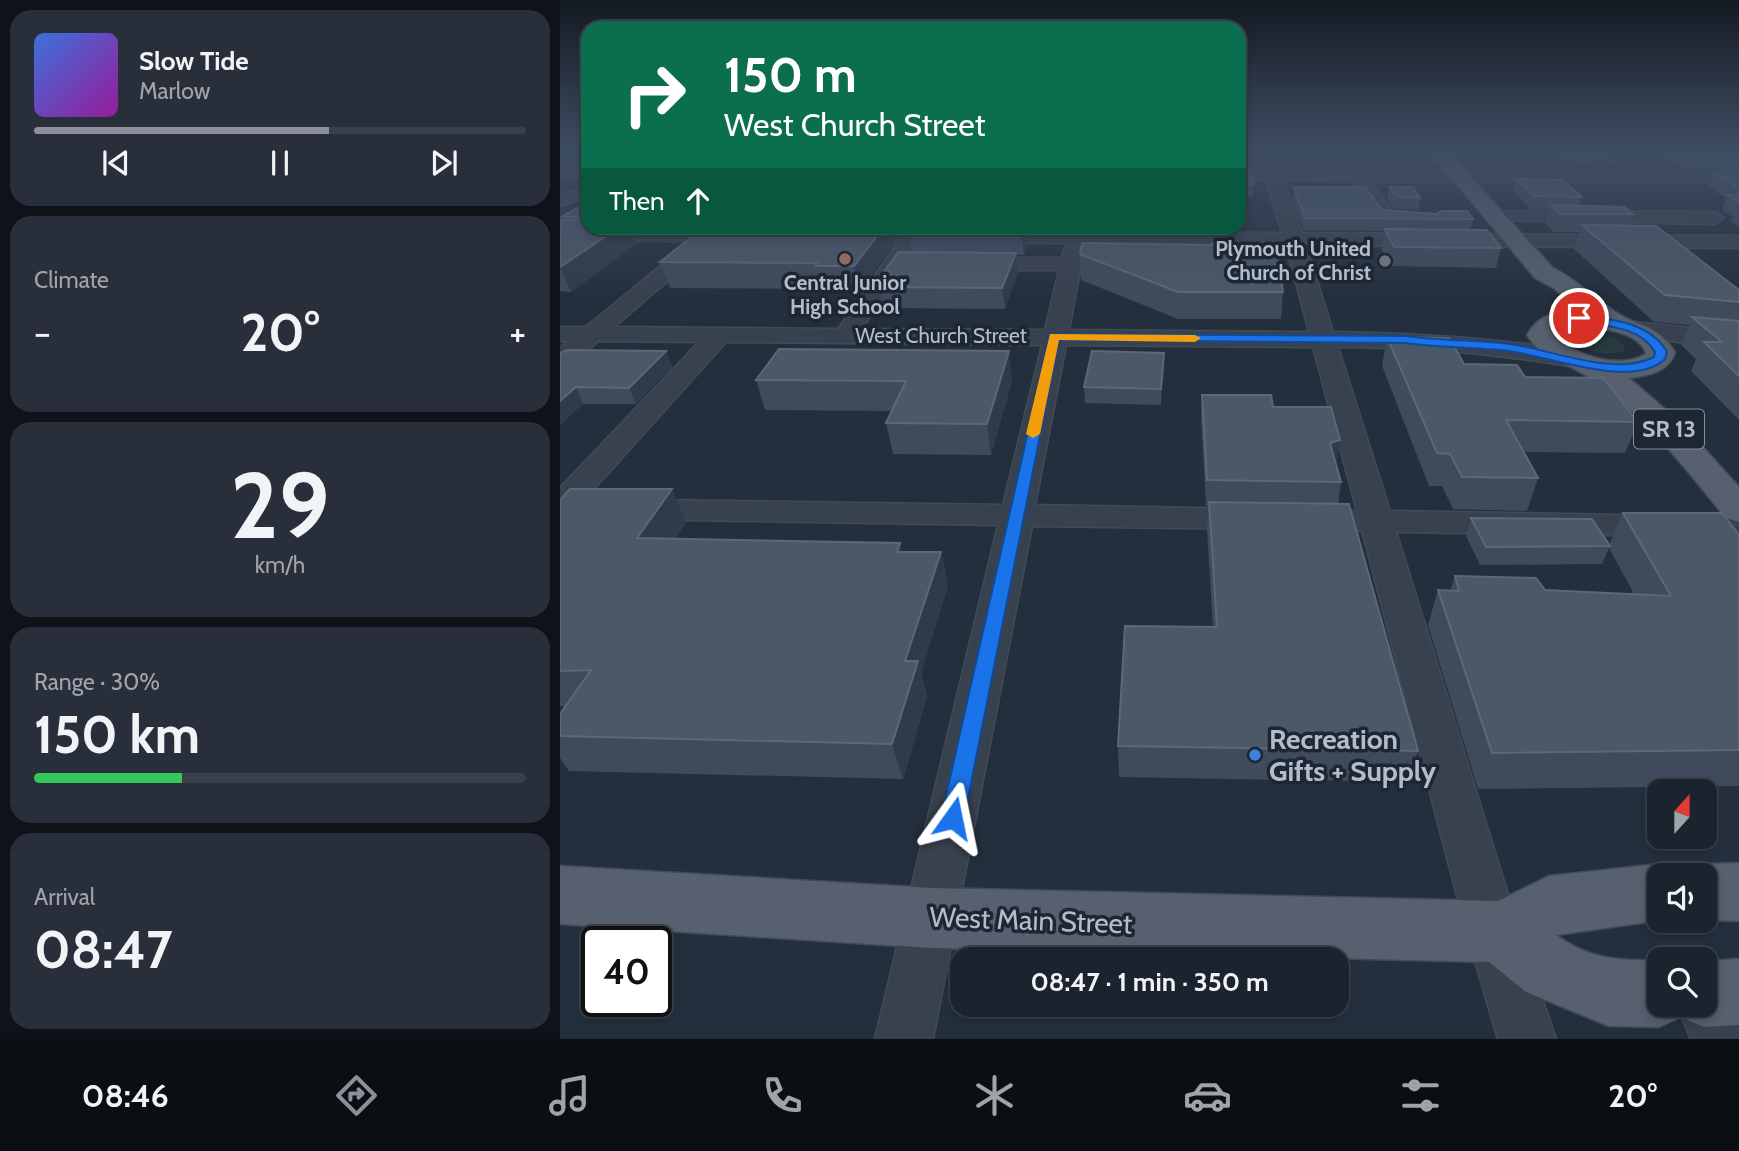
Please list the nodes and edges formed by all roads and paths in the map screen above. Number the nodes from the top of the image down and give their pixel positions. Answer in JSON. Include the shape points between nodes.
{"nodes":[{"id":1,"x":1281,"y":200,"type":"edge"},
{"id":2,"x":1375,"y":200,"type":"edge"},
{"id":3,"x":1481,"y":200,"type":"edge"},
{"id":4,"x":1691,"y":200,"type":"edge"},
{"id":5,"x":1495,"y":216,"type":"junction"},
{"id":6,"x":1438,"y":218,"type":"edge"},
{"id":7,"x":1472,"y":218,"type":"edge"},
{"id":8,"x":1715,"y":218,"type":"junction"},
{"id":9,"x":560,"y":234,"type":"edge"},
{"id":10,"x":581,"y":234,"type":"edge"},
{"id":11,"x":1739,"y":234,"type":"edge"},
{"id":12,"x":710,"y":235,"type":"edge"},
{"id":13,"x":781,"y":235,"type":"edge"},
{"id":14,"x":851,"y":235,"type":"edge"},
{"id":15,"x":912,"y":235,"type":"edge"},
{"id":16,"x":958,"y":235,"type":"edge"},
{"id":17,"x":803,"y":236,"type":"edge"},
{"id":18,"x":830,"y":236,"type":"edge"},
{"id":19,"x":1294,"y":239,"type":"junction"},
{"id":20,"x":1517,"y":240,"type":"junction"},
{"id":21,"x":1739,"y":242,"type":"edge"},
{"id":22,"x":1076,"y":243,"type":"edge"},
{"id":23,"x":893,"y":263,"type":"junction"},
{"id":24,"x":921,"y":263,"type":"edge"},
{"id":25,"x":948,"y":263,"type":"edge"},
{"id":26,"x":1544,"y":272,"type":"junction"},
{"id":27,"x":1547,"y":325,"type":"junction"},
{"id":28,"x":1625,"y":326,"type":"junction"},
{"id":29,"x":560,"y":334,"type":"edge"},
{"id":30,"x":592,"y":334,"type":"junction"},
{"id":31,"x":720,"y":334,"type":"junction"},
{"id":32,"x":846,"y":335,"type":"junction"},
{"id":33,"x":1054,"y":337,"type":"junction"},
{"id":34,"x":1323,"y":340,"type":"junction"},
{"id":35,"x":1406,"y":340,"type":"junction"},
{"id":36,"x":1739,"y":340,"type":"edge"},
{"id":37,"x":1739,"y":350,"type":"edge"},
{"id":38,"x":560,"y":361,"type":"edge"},
{"id":39,"x":1577,"y":361,"type":"junction"},
{"id":40,"x":1656,"y":361,"type":"junction"},
{"id":41,"x":1739,"y":473,"type":"edge"},
{"id":42,"x":560,"y":508,"type":"edge"},
{"id":43,"x":1739,"y":510,"type":"edge"},
{"id":44,"x":1015,"y":516,"type":"junction"},
{"id":45,"x":1376,"y":520,"type":"junction"},
{"id":46,"x":1739,"y":527,"type":"edge"},
{"id":47,"x":1739,"y":892,"type":"edge"},
{"id":48,"x":1717,"y":893,"type":"edge"},
{"id":49,"x":1647,"y":894,"type":"edge"},
{"id":50,"x":560,"y":895,"type":"edge"},
{"id":51,"x":932,"y":918,"type":"junction"},
{"id":52,"x":1497,"y":932,"type":"junction"},
{"id":53,"x":1739,"y":992,"type":"edge"},
{"id":54,"x":1717,"y":993,"type":"edge"},
{"id":55,"x":1647,"y":994,"type":"edge"},
{"id":56,"x":1710,"y":1017,"type":"edge"},
{"id":57,"x":904,"y":1039,"type":"edge"},
{"id":58,"x":1527,"y":1039,"type":"edge"},
{"id":59,"x":1721,"y":1039,"type":"edge"}],
"edges":[{"from":1,"to":19,"type":"street"},
{"from":2,"to":6,"type":"street","via":[[1385,216]]},
{"from":3,"to":5,"type":"main road"},
{"from":4,"to":8,"type":"street"},
{"from":5,"to":7,"type":"street"},
{"from":5,"to":8,"type":"street"},
{"from":5,"to":20,"type":"main road"},
{"from":8,"to":11,"type":"street"},
{"from":9,"to":10,"type":"street"},
{"from":12,"to":30,"type":"street"},
{"from":13,"to":17,"type":"street"},
{"from":14,"to":18,"type":"street"},
{"from":15,"to":23,"type":"street"},
{"from":16,"to":22,"type":"street"},
{"from":19,"to":20,"type":"street"},
{"from":19,"to":22,"type":"street"},
{"from":19,"to":34,"type":"street"},
{"from":20,"to":21,"type":"street"},
{"from":20,"to":26,"type":"main road"},
{"from":22,"to":25,"type":"street"},
{"from":22,"to":33,"type":"street"},
{"from":23,"to":24,"type":"street"},
{"from":23,"to":32,"type":"street"},
{"from":26,"to":27,"type":"main road","via":[[1539,279],[1554,303]]},
{"from":26,"to":28,"type":"main road","via":[[1563,281],[1595,312]]},
{"from":27,"to":28,"type":"main road","via":[[1579,318]]},
{"from":27,"to":35,"type":"street","name":"West Church Street","via":[[1521,332]]},
{"from":27,"to":39,"type":"main road","via":[[1541,335],[1545,342]]},
{"from":28,"to":36,"type":"street"},
{"from":28,"to":40,"type":"main road","via":[[1657,344],[1661,352]]},
{"from":29,"to":30,"type":"street","name":"West Church Street"},
{"from":30,"to":31,"type":"street","name":"West Church Street"},
{"from":30,"to":38,"type":"street"},
{"from":31,"to":32,"type":"street","name":"West Church Street"},
{"from":31,"to":42,"type":"street"},
{"from":32,"to":33,"type":"street","name":"West Church Street"},
{"from":33,"to":34,"type":"street","name":"West Church Street"},
{"from":33,"to":44,"type":"street"},
{"from":34,"to":35,"type":"street","name":"West Church Street"},
{"from":34,"to":45,"type":"street"},
{"from":35,"to":39,"type":"street","name":"West Church Street","via":[[1508,348]]},
{"from":37,"to":40,"type":"street","via":[[1683,352]]},
{"from":39,"to":40,"type":"main road","via":[[1615,368]]},
{"from":39,"to":43,"type":"main road","number":"SR 13","via":[[1629,391],[1654,412]]},
{"from":40,"to":41,"type":"main road","number":"SR 13","via":[[1664,390]]},
{"from":42,"to":44,"type":"street"},
{"from":44,"to":45,"type":"street"},
{"from":44,"to":51,"type":"street"},
{"from":45,"to":46,"type":"street"},
{"from":45,"to":52,"type":"street"},
{"from":47,"to":48,"type":"main road"},
{"from":49,"to":52,"type":"main road","via":[[1549,905]]},
{"from":50,"to":51,"type":"main road","name":"West Main Street"},
{"from":51,"to":52,"type":"main road","name":"West Main Street"},
{"from":51,"to":57,"type":"street"},
{"from":52,"to":55,"type":"main road","via":[[1549,969],[1609,993]]},
{"from":52,"to":58,"type":"street"},
{"from":53,"to":54,"type":"main road"},
{"from":56,"to":59,"type":"street"}]}
